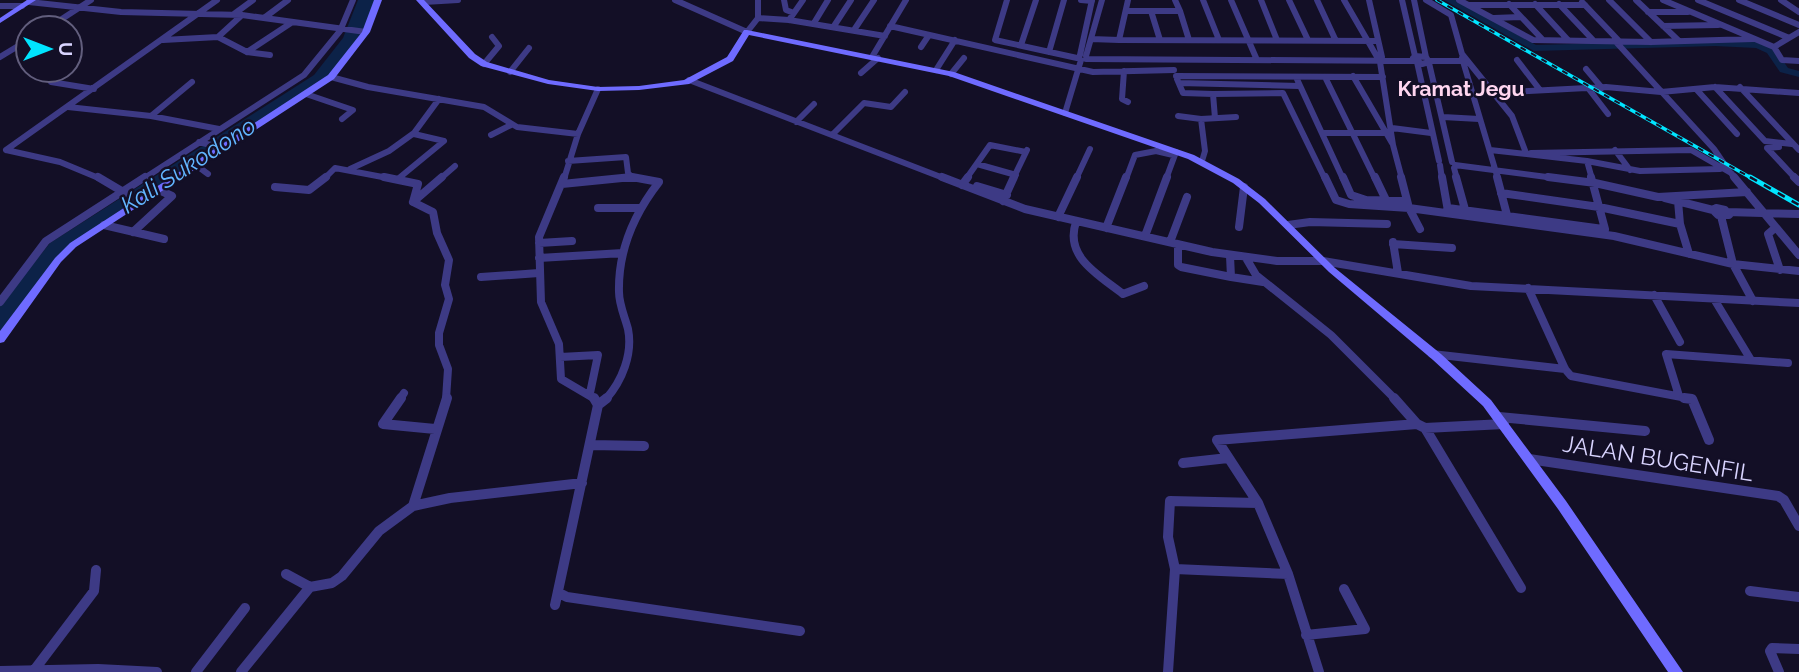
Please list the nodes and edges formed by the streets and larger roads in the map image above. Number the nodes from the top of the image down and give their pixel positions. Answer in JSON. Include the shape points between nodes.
{"nodes":[{"id":1,"x":91,"y":0,"type":"edge"},
{"id":2,"x":217,"y":0,"type":"edge"},
{"id":3,"x":253,"y":0,"type":"edge"},
{"id":4,"x":288,"y":0,"type":"edge"},
{"id":5,"x":353,"y":0,"type":"edge"},
{"id":6,"x":378,"y":0,"type":"edge"},
{"id":7,"x":458,"y":0,"type":"edge"},
{"id":8,"x":675,"y":0,"type":"edge"},
{"id":9,"x":758,"y":0,"type":"edge"},
{"id":10,"x":784,"y":0,"type":"edge"},
{"id":11,"x":803,"y":0,"type":"edge"},
{"id":12,"x":828,"y":0,"type":"edge"},
{"id":13,"x":851,"y":0,"type":"edge"},
{"id":14,"x":874,"y":0,"type":"edge"},
{"id":15,"x":906,"y":0,"type":"edge"},
{"id":16,"x":1007,"y":0,"type":"edge"},
{"id":17,"x":1036,"y":0,"type":"edge"},
{"id":18,"x":1065,"y":0,"type":"edge"},
{"id":19,"x":1081,"y":0,"type":"edge"},
{"id":20,"x":1102,"y":0,"type":"edge"},
{"id":21,"x":1128,"y":0,"type":"edge"},
{"id":22,"x":1175,"y":0,"type":"edge"},
{"id":23,"x":1203,"y":0,"type":"edge"},
{"id":24,"x":1231,"y":0,"type":"edge"},
{"id":25,"x":1261,"y":0,"type":"edge"},
{"id":26,"x":1289,"y":0,"type":"edge"},
{"id":27,"x":1317,"y":0,"type":"edge"},
{"id":28,"x":1344,"y":0,"type":"edge"},
{"id":29,"x":1369,"y":0,"type":"edge"},
{"id":30,"x":1402,"y":0,"type":"edge"},
{"id":31,"x":1414,"y":0,"type":"edge"},
{"id":32,"x":1426,"y":0,"type":"edge"},
{"id":33,"x":1459,"y":0,"type":"edge"},
{"id":34,"x":1609,"y":0,"type":"edge"},
{"id":35,"x":1636,"y":0,"type":"edge"},
{"id":36,"x":1663,"y":0,"type":"edge"},
{"id":37,"x":1700,"y":0,"type":"edge"},
{"id":38,"x":1739,"y":0,"type":"edge"},
{"id":39,"x":1781,"y":0,"type":"edge"},
{"id":40,"x":422,"y":1,"type":"edge"},
{"id":41,"x":1092,"y":1,"type":"edge"},
{"id":42,"x":1496,"y":2,"type":"edge"},
{"id":43,"x":1583,"y":2,"type":"edge"},
{"id":44,"x":28,"y":3,"type":"edge"},
{"id":45,"x":1509,"y":4,"type":"junction"},
{"id":46,"x":1535,"y":4,"type":"junction"},
{"id":47,"x":1559,"y":4,"type":"junction"},
{"id":48,"x":1468,"y":5,"type":"junction"},
{"id":49,"x":0,"y":6,"type":"edge"},
{"id":50,"x":82,"y":7,"type":"junction"},
{"id":51,"x":1684,"y":9,"type":"junction"},
{"id":52,"x":1151,"y":11,"type":"junction"},
{"id":53,"x":1180,"y":11,"type":"junction"},
{"id":54,"x":1126,"y":12,"type":"junction"},
{"id":55,"x":1648,"y":12,"type":"junction"},
{"id":56,"x":1799,"y":12,"type":"edge"},
{"id":57,"x":201,"y":13,"type":"junction"},
{"id":58,"x":794,"y":13,"type":"junction"},
{"id":59,"x":1691,"y":13,"type":"junction"},
{"id":60,"x":0,"y":14,"type":"edge"},
{"id":61,"x":10,"y":14,"type":"junction"},
{"id":62,"x":71,"y":14,"type":"edge"},
{"id":63,"x":234,"y":14,"type":"junction"},
{"id":64,"x":242,"y":15,"type":"junction"},
{"id":65,"x":1520,"y":17,"type":"junction"},
{"id":66,"x":264,"y":18,"type":"junction"},
{"id":67,"x":758,"y":18,"type":"junction"},
{"id":68,"x":1491,"y":19,"type":"junction"},
{"id":69,"x":789,"y":20,"type":"junction"},
{"id":70,"x":0,"y":21,"type":"edge"},
{"id":71,"x":291,"y":23,"type":"junction"},
{"id":72,"x":814,"y":23,"type":"junction"},
{"id":73,"x":1721,"y":25,"type":"junction"},
{"id":74,"x":1799,"y":25,"type":"edge"},
{"id":75,"x":834,"y":26,"type":"junction"},
{"id":76,"x":890,"y":26,"type":"junction"},
{"id":77,"x":1663,"y":26,"type":"junction"},
{"id":78,"x":854,"y":30,"type":"junction"},
{"id":79,"x":342,"y":31,"type":"junction"},
{"id":80,"x":1533,"y":31,"type":"junction"},
{"id":81,"x":365,"y":32,"type":"junction"},
{"id":82,"x":747,"y":32,"type":"junction"},
{"id":83,"x":1515,"y":32,"type":"junction"},
{"id":84,"x":1799,"y":32,"type":"edge"},
{"id":85,"x":929,"y":35,"type":"junction"},
{"id":86,"x":885,"y":36,"type":"junction"},
{"id":87,"x":218,"y":37,"type":"junction"},
{"id":88,"x":492,"y":37,"type":"dead end"},
{"id":89,"x":1787,"y":37,"type":"junction"},
{"id":90,"x":1091,"y":39,"type":"junction"},
{"id":91,"x":1753,"y":39,"type":"junction"},
{"id":92,"x":163,"y":40,"type":"junction"},
{"id":93,"x":955,"y":40,"type":"junction"},
{"id":94,"x":1119,"y":40,"type":"junction"},
{"id":95,"x":1160,"y":40,"type":"junction"},
{"id":96,"x":1189,"y":40,"type":"junction"},
{"id":97,"x":1219,"y":40,"type":"junction"},
{"id":98,"x":1248,"y":40,"type":"junction"},
{"id":99,"x":1278,"y":40,"type":"junction"},
{"id":100,"x":1308,"y":40,"type":"junction"},
{"id":101,"x":1568,"y":40,"type":"junction"},
{"id":102,"x":1593,"y":40,"type":"junction"},
{"id":103,"x":1336,"y":41,"type":"junction"},
{"id":104,"x":1368,"y":41,"type":"junction"},
{"id":105,"x":1377,"y":41,"type":"junction"},
{"id":106,"x":1544,"y":41,"type":"junction"},
{"id":107,"x":1679,"y":41,"type":"junction"},
{"id":108,"x":1651,"y":42,"type":"junction"},
{"id":109,"x":1021,"y":43,"type":"junction"},
{"id":110,"x":1618,"y":43,"type":"junction"},
{"id":111,"x":921,"y":47,"type":"dead end"},
{"id":112,"x":1774,"y":47,"type":"junction"},
{"id":113,"x":529,"y":48,"type":"dead end"},
{"id":114,"x":1050,"y":50,"type":"junction"},
{"id":115,"x":247,"y":52,"type":"junction"},
{"id":116,"x":270,"y":55,"type":"dead end"},
{"id":117,"x":1082,"y":57,"type":"junction"},
{"id":118,"x":875,"y":58,"type":"junction"},
{"id":119,"x":964,"y":58,"type":"dead end"},
{"id":120,"x":1256,"y":59,"type":"junction"},
{"id":121,"x":1380,"y":59,"type":"junction"},
{"id":122,"x":1415,"y":59,"type":"junction"},
{"id":123,"x":1170,"y":60,"type":"junction"},
{"id":124,"x":1428,"y":60,"type":"junction"},
{"id":125,"x":1464,"y":60,"type":"junction"},
{"id":126,"x":1517,"y":60,"type":"dead end"},
{"id":127,"x":1799,"y":61,"type":"edge"},
{"id":128,"x":484,"y":64,"type":"junction"},
{"id":129,"x":1079,"y":69,"type":"junction"},
{"id":130,"x":1586,"y":69,"type":"dead end"},
{"id":131,"x":936,"y":70,"type":"junction"},
{"id":132,"x":1124,"y":71,"type":"junction"},
{"id":133,"x":510,"y":72,"type":"junction"},
{"id":134,"x":1175,"y":73,"type":"junction"},
{"id":135,"x":861,"y":74,"type":"dead end"},
{"id":136,"x":951,"y":74,"type":"junction"},
{"id":137,"x":1353,"y":76,"type":"junction"},
{"id":138,"x":331,"y":77,"type":"junction"},
{"id":139,"x":1296,"y":77,"type":"junction"},
{"id":140,"x":1325,"y":77,"type":"junction"},
{"id":141,"x":1383,"y":77,"type":"junction"},
{"id":142,"x":689,"y":80,"type":"junction"},
{"id":143,"x":192,"y":82,"type":"dead end"},
{"id":144,"x":1179,"y":83,"type":"junction"},
{"id":145,"x":63,"y":84,"type":"edge"},
{"id":146,"x":1299,"y":86,"type":"junction"},
{"id":147,"x":1715,"y":87,"type":"junction"},
{"id":148,"x":1740,"y":87,"type":"junction"},
{"id":149,"x":1588,"y":88,"type":"junction"},
{"id":150,"x":1602,"y":88,"type":"junction"},
{"id":151,"x":94,"y":89,"type":"junction"},
{"id":152,"x":1696,"y":89,"type":"junction"},
{"id":153,"x":1540,"y":90,"type":"junction"},
{"id":154,"x":597,"y":91,"type":"junction"},
{"id":155,"x":905,"y":92,"type":"dead end"},
{"id":156,"x":1661,"y":92,"type":"junction"},
{"id":157,"x":1493,"y":93,"type":"junction"},
{"id":158,"x":1799,"y":93,"type":"edge"},
{"id":159,"x":306,"y":94,"type":"junction"},
{"id":160,"x":1213,"y":94,"type":"junction"},
{"id":161,"x":439,"y":99,"type":"junction"},
{"id":162,"x":1128,"y":102,"type":"dead end"},
{"id":163,"x":814,"y":104,"type":"dead end"},
{"id":164,"x":68,"y":107,"type":"junction"},
{"id":165,"x":1065,"y":113,"type":"junction"},
{"id":166,"x":1608,"y":114,"type":"dead end"},
{"id":167,"x":151,"y":116,"type":"junction"},
{"id":168,"x":1178,"y":116,"type":"dead end"},
{"id":169,"x":1236,"y":117,"type":"dead end"},
{"id":170,"x":1443,"y":117,"type":"junction"},
{"id":171,"x":1215,"y":118,"type":"junction"},
{"id":172,"x":342,"y":119,"type":"dead end"},
{"id":173,"x":1201,"y":119,"type":"junction"},
{"id":174,"x":1479,"y":119,"type":"junction"},
{"id":175,"x":796,"y":121,"type":"junction"},
{"id":176,"x":511,"y":125,"type":"junction"},
{"id":177,"x":1392,"y":128,"type":"junction"},
{"id":178,"x":219,"y":129,"type":"junction"},
{"id":179,"x":1322,"y":133,"type":"junction"},
{"id":180,"x":1385,"y":133,"type":"junction"},
{"id":181,"x":1431,"y":133,"type":"junction"},
{"id":182,"x":414,"y":134,"type":"junction"},
{"id":183,"x":578,"y":134,"type":"junction"},
{"id":184,"x":1353,"y":134,"type":"junction"},
{"id":185,"x":1737,"y":134,"type":"dead end"},
{"id":186,"x":491,"y":135,"type":"dead end"},
{"id":187,"x":832,"y":135,"type":"junction"},
{"id":188,"x":202,"y":142,"type":"junction"},
{"id":189,"x":1306,"y":142,"type":"junction"},
{"id":190,"x":1325,"y":142,"type":"junction"},
{"id":191,"x":1393,"y":145,"type":"junction"},
{"id":192,"x":222,"y":147,"type":"junction"},
{"id":193,"x":1796,"y":147,"type":"edge"},
{"id":194,"x":1090,"y":149,"type":"dead end"},
{"id":195,"x":1490,"y":150,"type":"junction"},
{"id":196,"x":1615,"y":150,"type":"junction"},
{"id":197,"x":1174,"y":153,"type":"junction"},
{"id":198,"x":1529,"y":153,"type":"junction"},
{"id":199,"x":568,"y":161,"type":"junction"},
{"id":200,"x":1587,"y":161,"type":"junction"},
{"id":201,"x":1202,"y":162,"type":"junction"},
{"id":202,"x":1440,"y":163,"type":"junction"},
{"id":203,"x":977,"y":164,"type":"junction"},
{"id":204,"x":197,"y":165,"type":"junction"},
{"id":205,"x":1454,"y":165,"type":"junction"},
{"id":206,"x":455,"y":166,"type":"dead end"},
{"id":207,"x":349,"y":170,"type":"junction"},
{"id":208,"x":1494,"y":170,"type":"junction"},
{"id":209,"x":1630,"y":170,"type":"junction"},
{"id":210,"x":1727,"y":171,"type":"junction"},
{"id":211,"x":208,"y":174,"type":"dead end"},
{"id":212,"x":1016,"y":175,"type":"junction"},
{"id":213,"x":632,"y":177,"type":"junction"},
{"id":214,"x":399,"y":178,"type":"junction"},
{"id":215,"x":1799,"y":182,"type":"edge"},
{"id":216,"x":1595,"y":183,"type":"junction"},
{"id":217,"x":562,"y":184,"type":"junction"},
{"id":218,"x":963,"y":184,"type":"junction"},
{"id":219,"x":275,"y":187,"type":"dead end"},
{"id":220,"x":1244,"y":187,"type":"junction"},
{"id":221,"x":159,"y":190,"type":"junction"},
{"id":222,"x":125,"y":192,"type":"junction"},
{"id":223,"x":1747,"y":192,"type":"junction"},
{"id":224,"x":1501,"y":193,"type":"junction"},
{"id":225,"x":1187,"y":197,"type":"dead end"},
{"id":226,"x":1658,"y":197,"type":"junction"},
{"id":227,"x":1005,"y":198,"type":"junction"},
{"id":228,"x":1678,"y":201,"type":"junction"},
{"id":229,"x":413,"y":202,"type":"junction"},
{"id":230,"x":1381,"y":202,"type":"junction"},
{"id":231,"x":1407,"y":204,"type":"junction"},
{"id":232,"x":1599,"y":207,"type":"junction"},
{"id":233,"x":597,"y":208,"type":"dead end"},
{"id":234,"x":639,"y":208,"type":"junction"},
{"id":235,"x":1448,"y":211,"type":"junction"},
{"id":236,"x":1763,"y":212,"type":"junction"},
{"id":237,"x":1467,"y":213,"type":"junction"},
{"id":238,"x":1724,"y":214,"type":"junction"},
{"id":239,"x":1799,"y":214,"type":"edge"},
{"id":240,"x":1507,"y":215,"type":"junction"},
{"id":241,"x":1058,"y":217,"type":"junction"},
{"id":242,"x":1076,"y":222,"type":"junction"},
{"id":243,"x":1680,"y":224,"type":"junction"},
{"id":244,"x":104,"y":225,"type":"junction"},
{"id":245,"x":1288,"y":225,"type":"junction"},
{"id":246,"x":1239,"y":227,"type":"dead end"},
{"id":247,"x":1106,"y":228,"type":"junction"},
{"id":248,"x":1775,"y":228,"type":"junction"},
{"id":249,"x":1420,"y":229,"type":"dead end"},
{"id":250,"x":1605,"y":229,"type":"junction"},
{"id":251,"x":132,"y":232,"type":"junction"},
{"id":252,"x":1391,"y":234,"type":"junction"},
{"id":253,"x":1145,"y":236,"type":"junction"},
{"id":254,"x":164,"y":239,"type":"dead end"},
{"id":255,"x":572,"y":241,"type":"dead end"},
{"id":256,"x":539,"y":243,"type":"junction"},
{"id":257,"x":1174,"y":243,"type":"junction"},
{"id":258,"x":1452,"y":248,"type":"dead end"},
{"id":259,"x":1688,"y":251,"type":"junction"},
{"id":260,"x":623,"y":253,"type":"junction"},
{"id":261,"x":1799,"y":255,"type":"edge"},
{"id":262,"x":1230,"y":256,"type":"junction"},
{"id":263,"x":539,"y":258,"type":"junction"},
{"id":264,"x":1246,"y":258,"type":"junction"},
{"id":265,"x":1323,"y":261,"type":"junction"},
{"id":266,"x":1733,"y":264,"type":"junction"},
{"id":267,"x":1780,"y":270,"type":"junction"},
{"id":268,"x":1799,"y":271,"type":"edge"},
{"id":269,"x":539,"y":273,"type":"junction"},
{"id":270,"x":1398,"y":273,"type":"junction"},
{"id":271,"x":481,"y":277,"type":"dead end"},
{"id":272,"x":1231,"y":277,"type":"junction"},
{"id":273,"x":1265,"y":282,"type":"junction"},
{"id":274,"x":1144,"y":286,"type":"dead end"},
{"id":275,"x":1528,"y":288,"type":"junction"},
{"id":276,"x":1654,"y":295,"type":"junction"},
{"id":277,"x":1714,"y":299,"type":"junction"},
{"id":278,"x":1753,"y":301,"type":"junction"},
{"id":279,"x":0,"y":302,"type":"edge"},
{"id":280,"x":1799,"y":303,"type":"edge"},
{"id":281,"x":0,"y":339,"type":"edge"},
{"id":282,"x":1680,"y":342,"type":"dead end"},
{"id":283,"x":1432,"y":354,"type":"junction"},
{"id":284,"x":560,"y":356,"type":"junction"},
{"id":285,"x":1751,"y":360,"type":"junction"},
{"id":286,"x":1788,"y":363,"type":"dead end"},
{"id":287,"x":1564,"y":369,"type":"junction"},
{"id":288,"x":404,"y":393,"type":"dead end"},
{"id":289,"x":590,"y":393,"type":"junction"},
{"id":290,"x":1679,"y":396,"type":"junction"},
{"id":291,"x":598,"y":405,"type":"junction"},
{"id":292,"x":1501,"y":420,"type":"junction"},
{"id":293,"x":1421,"y":426,"type":"junction"},
{"id":294,"x":435,"y":429,"type":"junction"},
{"id":295,"x":1645,"y":430,"type":"dead end"},
{"id":296,"x":1709,"y":440,"type":"dead end"},
{"id":297,"x":591,"y":445,"type":"junction"},
{"id":298,"x":644,"y":446,"type":"dead end"},
{"id":299,"x":1228,"y":458,"type":"junction"},
{"id":300,"x":1529,"y":459,"type":"junction"},
{"id":301,"x":1184,"y":463,"type":"dead end"},
{"id":302,"x":582,"y":482,"type":"junction"},
{"id":303,"x":1258,"y":503,"type":"junction"},
{"id":304,"x":413,"y":506,"type":"junction"},
{"id":305,"x":1799,"y":526,"type":"edge"},
{"id":306,"x":1175,"y":569,"type":"junction"},
{"id":307,"x":96,"y":570,"type":"dead end"},
{"id":308,"x":286,"y":574,"type":"dead end"},
{"id":309,"x":1288,"y":574,"type":"junction"},
{"id":310,"x":310,"y":587,"type":"junction"},
{"id":311,"x":1521,"y":588,"type":"dead end"},
{"id":312,"x":1344,"y":589,"type":"dead end"},
{"id":313,"x":1749,"y":591,"type":"dead end"},
{"id":314,"x":1799,"y":597,"type":"edge"},
{"id":315,"x":245,"y":608,"type":"dead end"},
{"id":316,"x":800,"y":631,"type":"dead end"},
{"id":317,"x":1306,"y":635,"type":"junction"},
{"id":318,"x":1799,"y":649,"type":"edge"},
{"id":319,"x":35,"y":669,"type":"junction"},
{"id":320,"x":0,"y":671,"type":"edge"},
{"id":321,"x":157,"y":672,"type":"edge"},
{"id":322,"x":196,"y":672,"type":"edge"},
{"id":323,"x":241,"y":672,"type":"edge"},
{"id":324,"x":1168,"y":672,"type":"edge"},
{"id":325,"x":1319,"y":672,"type":"edge"},
{"id":326,"x":1676,"y":672,"type":"edge"},
{"id":327,"x":1779,"y":672,"type":"edge"}],
"edges":[{"from":1,"to":50,"type":"street"},
{"from":2,"to":57,"type":"street"},
{"from":3,"to":63,"type":"street"},
{"from":4,"to":66,"type":"street"},
{"from":5,"to":79,"type":"street"},
{"from":6,"to":81,"type":"street"},
{"from":7,"to":40,"type":"street"},
{"from":8,"to":82,"type":"street"},
{"from":9,"to":67,"type":"street"},
{"from":10,"to":58,"type":"street","via":[[786,10]]},
{"from":11,"to":58,"type":"street"},
{"from":12,"to":72,"type":"street"},
{"from":13,"to":75,"type":"street"},
{"from":14,"to":78,"type":"street"},
{"from":15,"to":76,"type":"street"},
{"from":16,"to":109,"type":"street","via":[[995,40]]},
{"from":17,"to":109,"type":"street"},
{"from":18,"to":114,"type":"street"},
{"from":19,"to":41,"type":"street"},
{"from":20,"to":90,"type":"street"},
{"from":21,"to":54,"type":"street"},
{"from":22,"to":53,"type":"street"},
{"from":23,"to":97,"type":"street"},
{"from":24,"to":98,"type":"street"},
{"from":25,"to":99,"type":"street"},
{"from":26,"to":100,"type":"street"},
{"from":27,"to":103,"type":"street"},
{"from":28,"to":104,"type":"street"},
{"from":29,"to":105,"type":"street"},
{"from":30,"to":122,"type":"street"},
{"from":31,"to":124,"type":"street"},
{"from":32,"to":125,"type":"street","via":[[1451,15]]},
{"from":33,"to":48,"type":"street"},
{"from":34,"to":108,"type":"street"},
{"from":35,"to":55,"type":"street"},
{"from":36,"to":51,"type":"street"},
{"from":37,"to":51,"type":"street"},
{"from":37,"to":89,"type":"street"},
{"from":38,"to":74,"type":"street"},
{"from":39,"to":56,"type":"street"},
{"from":40,"to":128,"type":"street"},
{"from":41,"to":117,"type":"street"},
{"from":42,"to":45,"type":"street"},
{"from":42,"to":48,"type":"street"},
{"from":43,"to":47,"type":"street"},
{"from":43,"to":110,"type":"street"},
{"from":44,"to":49,"type":"street"},
{"from":44,"to":50,"type":"street"},
{"from":44,"to":61,"type":"street"},
{"from":45,"to":46,"type":"street"},
{"from":45,"to":65,"type":"street"},
{"from":46,"to":47,"type":"street"},
{"from":46,"to":101,"type":"street"},
{"from":47,"to":102,"type":"street"},
{"from":48,"to":68,"type":"street"},
{"from":50,"to":57,"type":"street"},
{"from":50,"to":62,"type":"street"},
{"from":51,"to":59,"type":"street"},
{"from":52,"to":53,"type":"street"},
{"from":52,"to":54,"type":"street"},
{"from":52,"to":95,"type":"street"},
{"from":53,"to":96,"type":"street"},
{"from":54,"to":94,"type":"street"},
{"from":55,"to":59,"type":"street"},
{"from":55,"to":77,"type":"street"},
{"from":57,"to":63,"type":"street"},
{"from":57,"to":92,"type":"street"},
{"from":58,"to":69,"type":"street"},
{"from":59,"to":73,"type":"street"},
{"from":60,"to":61,"type":"street"},
{"from":61,"to":70,"type":"street"},
{"from":63,"to":64,"type":"street"},
{"from":64,"to":66,"type":"street"},
{"from":64,"to":87,"type":"street"},
{"from":65,"to":68,"type":"street"},
{"from":65,"to":80,"type":"street"},
{"from":66,"to":71,"type":"street"},
{"from":67,"to":69,"type":"street"},
{"from":67,"to":82,"type":"street"},
{"from":68,"to":83,"type":"street"},
{"from":69,"to":72,"type":"street"},
{"from":71,"to":79,"type":"street"},
{"from":71,"to":115,"type":"street"},
{"from":72,"to":75,"type":"street"},
{"from":73,"to":77,"type":"street"},
{"from":73,"to":91,"type":"street"},
{"from":75,"to":78,"type":"street"},
{"from":76,"to":85,"type":"street"},
{"from":76,"to":86,"type":"street"},
{"from":77,"to":107,"type":"street"},
{"from":78,"to":86,"type":"street"},
{"from":79,"to":81,"type":"street"},
{"from":79,"to":178,"type":"street","via":[[304,75]]},
{"from":80,"to":83,"type":"street"},
{"from":80,"to":106,"type":"street"},
{"from":81,"to":138,"type":"street"},
{"from":82,"to":118,"type":"street"},
{"from":82,"to":142,"type":"street","via":[[730,59]]},
{"from":83,"to":106,"type":"street"},
{"from":84,"to":89,"type":"street"},
{"from":85,"to":93,"type":"street"},
{"from":85,"to":111,"type":"street"},
{"from":86,"to":118,"type":"street"},
{"from":87,"to":92,"type":"street"},
{"from":87,"to":115,"type":"street"},
{"from":88,"to":128,"type":"street","via":[[499,46]]},
{"from":89,"to":112,"type":"street"},
{"from":90,"to":94,"type":"street"},
{"from":90,"to":117,"type":"street"},
{"from":91,"to":107,"type":"street"},
{"from":91,"to":112,"type":"street"},
{"from":92,"to":151,"type":"street"},
{"from":93,"to":129,"type":"street"},
{"from":93,"to":131,"type":"street"},
{"from":94,"to":95,"type":"street"},
{"from":95,"to":96,"type":"street"},
{"from":96,"to":97,"type":"street"},
{"from":97,"to":98,"type":"street"},
{"from":98,"to":99,"type":"street"},
{"from":98,"to":120,"type":"street"},
{"from":99,"to":100,"type":"street"},
{"from":100,"to":103,"type":"street"},
{"from":101,"to":102,"type":"street"},
{"from":101,"to":106,"type":"street"},
{"from":102,"to":110,"type":"street"},
{"from":103,"to":104,"type":"street"},
{"from":104,"to":105,"type":"street"},
{"from":104,"to":121,"type":"street"},
{"from":105,"to":121,"type":"street"},
{"from":107,"to":108,"type":"street"},
{"from":108,"to":110,"type":"street"},
{"from":109,"to":114,"type":"street"},
{"from":110,"to":156,"type":"street"},
{"from":112,"to":127,"type":"street","via":[[1782,60]]},
{"from":113,"to":133,"type":"street"},
{"from":114,"to":117,"type":"street"},
{"from":115,"to":116,"type":"street"},
{"from":117,"to":120,"type":"street"},
{"from":117,"to":123,"type":"street"},
{"from":117,"to":129,"type":"street"},
{"from":118,"to":131,"type":"street"},
{"from":118,"to":135,"type":"street"},
{"from":119,"to":136,"type":"street"},
{"from":120,"to":121,"type":"street"},
{"from":120,"to":123,"type":"street"},
{"from":121,"to":122,"type":"street"},
{"from":121,"to":141,"type":"street"},
{"from":122,"to":124,"type":"street"},
{"from":122,"to":181,"type":"street"},
{"from":123,"to":134,"type":"street"},
{"from":124,"to":125,"type":"street"},
{"from":124,"to":170,"type":"street"},
{"from":125,"to":157,"type":"street"},
{"from":125,"to":174,"type":"street"},
{"from":126,"to":153,"type":"street"},
{"from":128,"to":133,"type":"street"},
{"from":129,"to":132,"type":"street"},
{"from":129,"to":165,"type":"street"},
{"from":130,"to":150,"type":"street"},
{"from":131,"to":136,"type":"street"},
{"from":132,"to":134,"type":"street"},
{"from":132,"to":162,"type":"street","via":[[1122,99]]},
{"from":133,"to":154,"type":"street"},
{"from":134,"to":139,"type":"street"},
{"from":134,"to":144,"type":"street"},
{"from":136,"to":165,"type":"street"},
{"from":137,"to":140,"type":"street"},
{"from":137,"to":141,"type":"street"},
{"from":137,"to":180,"type":"street"},
{"from":138,"to":159,"type":"street"},
{"from":138,"to":161,"type":"street"},
{"from":139,"to":140,"type":"street"},
{"from":139,"to":146,"type":"street"},
{"from":140,"to":184,"type":"street"},
{"from":141,"to":177,"type":"street"},
{"from":142,"to":154,"type":"street"},
{"from":142,"to":175,"type":"street"},
{"from":143,"to":167,"type":"street"},
{"from":144,"to":146,"type":"street"},
{"from":144,"to":160,"type":"street","via":[[1184,93]]},
{"from":145,"to":151,"type":"street"},
{"from":146,"to":179,"type":"street"},
{"from":147,"to":148,"type":"street"},
{"from":147,"to":152,"type":"street"},
{"from":147,"to":193,"type":"street","via":[[1765,141]]},
{"from":148,"to":158,"type":"street"},
{"from":148,"to":193,"type":"street"},
{"from":149,"to":150,"type":"street"},
{"from":149,"to":153,"type":"street"},
{"from":149,"to":166,"type":"street"},
{"from":150,"to":156,"type":"street"},
{"from":151,"to":164,"type":"street"},
{"from":152,"to":156,"type":"street"},
{"from":152,"to":185,"type":"street"},
{"from":153,"to":157,"type":"street"},
{"from":154,"to":183,"type":"street"},
{"from":155,"to":187,"type":"street","via":[[892,107],[864,103]]},
{"from":156,"to":210,"type":"street","via":[[1714,149]]},
{"from":157,"to":198,"type":"street","via":[[1515,120]]},
{"from":159,"to":172,"type":"street","via":[[352,110]]},
{"from":159,"to":192,"type":"street"},
{"from":160,"to":171,"type":"street"},
{"from":160,"to":189,"type":"street","via":[[1284,94]]},
{"from":161,"to":176,"type":"street","via":[[484,107]]},
{"from":161,"to":182,"type":"street"},
{"from":163,"to":175,"type":"street"},
{"from":164,"to":167,"type":"street"},
{"from":164,"to":222,"type":"street","via":[[6,150],[60,162]]},
{"from":165,"to":197,"type":"street"},
{"from":167,"to":178,"type":"street"},
{"from":168,"to":173,"type":"street"},
{"from":169,"to":171,"type":"street"},
{"from":170,"to":174,"type":"street"},
{"from":170,"to":205,"type":"street"},
{"from":171,"to":173,"type":"street"},
{"from":173,"to":201,"type":"street"},
{"from":174,"to":195,"type":"street"},
{"from":175,"to":187,"type":"street"},
{"from":176,"to":183,"type":"street"},
{"from":176,"to":186,"type":"street"},
{"from":177,"to":181,"type":"street"},
{"from":177,"to":191,"type":"street"},
{"from":178,"to":188,"type":"street"},
{"from":179,"to":184,"type":"street"},
{"from":179,"to":190,"type":"street"},
{"from":180,"to":184,"type":"street"},
{"from":180,"to":191,"type":"street"},
{"from":181,"to":202,"type":"street"},
{"from":182,"to":207,"type":"street"},
{"from":182,"to":214,"type":"street","via":[[444,141]]},
{"from":183,"to":199,"type":"street"},
{"from":184,"to":230,"type":"street"},
{"from":187,"to":218,"type":"street"},
{"from":188,"to":192,"type":"street"},
{"from":188,"to":222,"type":"street"},
{"from":189,"to":190,"type":"street"},
{"from":189,"to":230,"type":"street","via":[[1338,201]]},
{"from":190,"to":230,"type":"street","via":[[1351,195]]},
{"from":191,"to":231,"type":"street"},
{"from":192,"to":204,"type":"street"},
{"from":193,"to":215,"type":"street","via":[[1766,148]]},
{"from":194,"to":241,"type":"street"},
{"from":195,"to":198,"type":"street"},
{"from":195,"to":208,"type":"street"},
{"from":196,"to":198,"type":"street"},
{"from":196,"to":209,"type":"street"},
{"from":196,"to":210,"type":"street","via":[[1690,150]]},
{"from":197,"to":201,"type":"street"},
{"from":197,"to":247,"type":"street","via":[[1133,152]]},
{"from":197,"to":253,"type":"street"},
{"from":198,"to":200,"type":"street"},
{"from":199,"to":213,"type":"street","via":[[626,157]]},
{"from":199,"to":217,"type":"street"},
{"from":200,"to":209,"type":"street"},
{"from":200,"to":216,"type":"street"},
{"from":201,"to":220,"type":"street"},
{"from":202,"to":205,"type":"street"},
{"from":202,"to":235,"type":"street"},
{"from":203,"to":212,"type":"street"},
{"from":203,"to":212,"type":"street","via":[[990,145],[1027,150]]},
{"from":203,"to":218,"type":"street"},
{"from":204,"to":211,"type":"street"},
{"from":204,"to":221,"type":"street"},
{"from":205,"to":208,"type":"street"},
{"from":205,"to":237,"type":"street"},
{"from":206,"to":229,"type":"street"},
{"from":207,"to":214,"type":"street"},
{"from":207,"to":219,"type":"street","via":[[335,168],[307,192]]},
{"from":208,"to":216,"type":"street"},
{"from":208,"to":224,"type":"street"},
{"from":209,"to":210,"type":"street"},
{"from":210,"to":223,"type":"street"},
{"from":212,"to":227,"type":"street"},
{"from":213,"to":217,"type":"street"},
{"from":213,"to":234,"type":"street","via":[[659,182]]},
{"from":214,"to":229,"type":"street","via":[[418,184]]},
{"from":216,"to":226,"type":"street"},
{"from":216,"to":232,"type":"street"},
{"from":217,"to":256,"type":"street"},
{"from":218,"to":227,"type":"street"},
{"from":220,"to":245,"type":"street"},
{"from":220,"to":246,"type":"street"},
{"from":221,"to":244,"type":"street"},
{"from":221,"to":251,"type":"street","via":[[172,195]]},
{"from":222,"to":279,"type":"street","via":[[41,245]]},
{"from":223,"to":226,"type":"street"},
{"from":223,"to":236,"type":"street"},
{"from":224,"to":232,"type":"street"},
{"from":224,"to":240,"type":"street"},
{"from":225,"to":257,"type":"street"},
{"from":226,"to":228,"type":"street"},
{"from":227,"to":241,"type":"street"},
{"from":228,"to":238,"type":"street"},
{"from":228,"to":243,"type":"street"},
{"from":229,"to":294,"type":"street","via":[[433,212],[449,260],[445,285],[449,299],[439,332],[448,369],[447,396]]},
{"from":230,"to":231,"type":"street"},
{"from":230,"to":252,"type":"street"},
{"from":231,"to":235,"type":"street"},
{"from":231,"to":249,"type":"street"},
{"from":232,"to":243,"type":"street"},
{"from":232,"to":250,"type":"street"},
{"from":233,"to":234,"type":"street"},
{"from":234,"to":260,"type":"street"},
{"from":235,"to":237,"type":"street"},
{"from":236,"to":238,"type":"street"},
{"from":236,"to":239,"type":"street"},
{"from":236,"to":248,"type":"street"},
{"from":237,"to":240,"type":"street"},
{"from":237,"to":259,"type":"street"},
{"from":238,"to":266,"type":"street"},
{"from":240,"to":250,"type":"street"},
{"from":241,"to":242,"type":"street"},
{"from":242,"to":247,"type":"street"},
{"from":242,"to":274,"type":"street","via":[[1070,240],[1082,259],[1123,294]]},
{"from":243,"to":259,"type":"street"},
{"from":244,"to":251,"type":"street"},
{"from":244,"to":281,"type":"street","via":[[58,260]]},
{"from":245,"to":252,"type":"street","via":[[1310,222]]},
{"from":245,"to":265,"type":"street"},
{"from":247,"to":253,"type":"street"},
{"from":248,"to":261,"type":"street"},
{"from":248,"to":267,"type":"street","via":[[1768,234]]},
{"from":250,"to":259,"type":"street"},
{"from":251,"to":254,"type":"street"},
{"from":252,"to":258,"type":"street"},
{"from":252,"to":270,"type":"street"},
{"from":253,"to":257,"type":"street"},
{"from":255,"to":256,"type":"street"},
{"from":256,"to":263,"type":"street"},
{"from":257,"to":262,"type":"street"},
{"from":257,"to":272,"type":"street","via":[[1178,266]]},
{"from":259,"to":266,"type":"street"},
{"from":260,"to":263,"type":"street"},
{"from":260,"to":291,"type":"street","via":[[619,291],[628,346],[612,394]]},
{"from":262,"to":264,"type":"street"},
{"from":262,"to":272,"type":"street"},
{"from":263,"to":269,"type":"street"},
{"from":264,"to":265,"type":"street"},
{"from":264,"to":273,"type":"street"},
{"from":265,"to":270,"type":"street"},
{"from":265,"to":283,"type":"street"},
{"from":266,"to":267,"type":"street"},
{"from":266,"to":278,"type":"street"},
{"from":267,"to":268,"type":"street"},
{"from":269,"to":271,"type":"street"},
{"from":269,"to":284,"type":"street","via":[[541,302],[558,339]]},
{"from":270,"to":275,"type":"street","via":[[1471,286]]},
{"from":272,"to":273,"type":"street"},
{"from":273,"to":293,"type":"street","via":[[1331,335]]},
{"from":275,"to":276,"type":"street"},
{"from":275,"to":287,"type":"street"},
{"from":276,"to":277,"type":"street"},
{"from":276,"to":282,"type":"street"},
{"from":277,"to":278,"type":"street"},
{"from":277,"to":285,"type":"street"},
{"from":278,"to":280,"type":"street"},
{"from":283,"to":287,"type":"street"},
{"from":283,"to":292,"type":"street"},
{"from":284,"to":289,"type":"street","via":[[561,379]]},
{"from":284,"to":289,"type":"street","via":[[598,355]]},
{"from":285,"to":286,"type":"street"},
{"from":285,"to":290,"type":"street","via":[[1666,354]]},
{"from":287,"to":290,"type":"street","via":[[1576,379]]},
{"from":288,"to":294,"type":"street","via":[[383,424]]},
{"from":289,"to":291,"type":"street"},
{"from":290,"to":296,"type":"street","via":[[1695,401]]},
{"from":291,"to":297,"type":"street"},
{"from":292,"to":293,"type":"street"},
{"from":292,"to":295,"type":"street"},
{"from":292,"to":300,"type":"street"},
{"from":293,"to":299,"type":"street","via":[[1217,440]]},
{"from":293,"to":311,"type":"street"},
{"from":294,"to":304,"type":"street"},
{"from":297,"to":298,"type":"street"},
{"from":297,"to":302,"type":"street"},
{"from":299,"to":301,"type":"street"},
{"from":299,"to":303,"type":"street"},
{"from":300,"to":305,"type":"street","name":"JALAN BUGENFIL","via":[[1780,497]]},
{"from":300,"to":326,"type":"street"},
{"from":302,"to":304,"type":"street"},
{"from":302,"to":316,"type":"street","via":[[557,599]]},
{"from":303,"to":306,"type":"street","via":[[1170,502],[1168,537]]},
{"from":303,"to":309,"type":"street"},
{"from":304,"to":310,"type":"street","via":[[379,531],[342,576]]},
{"from":306,"to":309,"type":"street"},
{"from":306,"to":324,"type":"street"},
{"from":307,"to":319,"type":"street","via":[[94,590]]},
{"from":308,"to":310,"type":"street"},
{"from":309,"to":317,"type":"street"},
{"from":310,"to":323,"type":"street"},
{"from":312,"to":317,"type":"street","via":[[1365,629]]},
{"from":313,"to":314,"type":"street"},
{"from":315,"to":322,"type":"street"},
{"from":317,"to":325,"type":"street"},
{"from":318,"to":327,"type":"street","via":[[1772,648]]},
{"from":319,"to":320,"type":"street"},
{"from":319,"to":321,"type":"street"}]}
